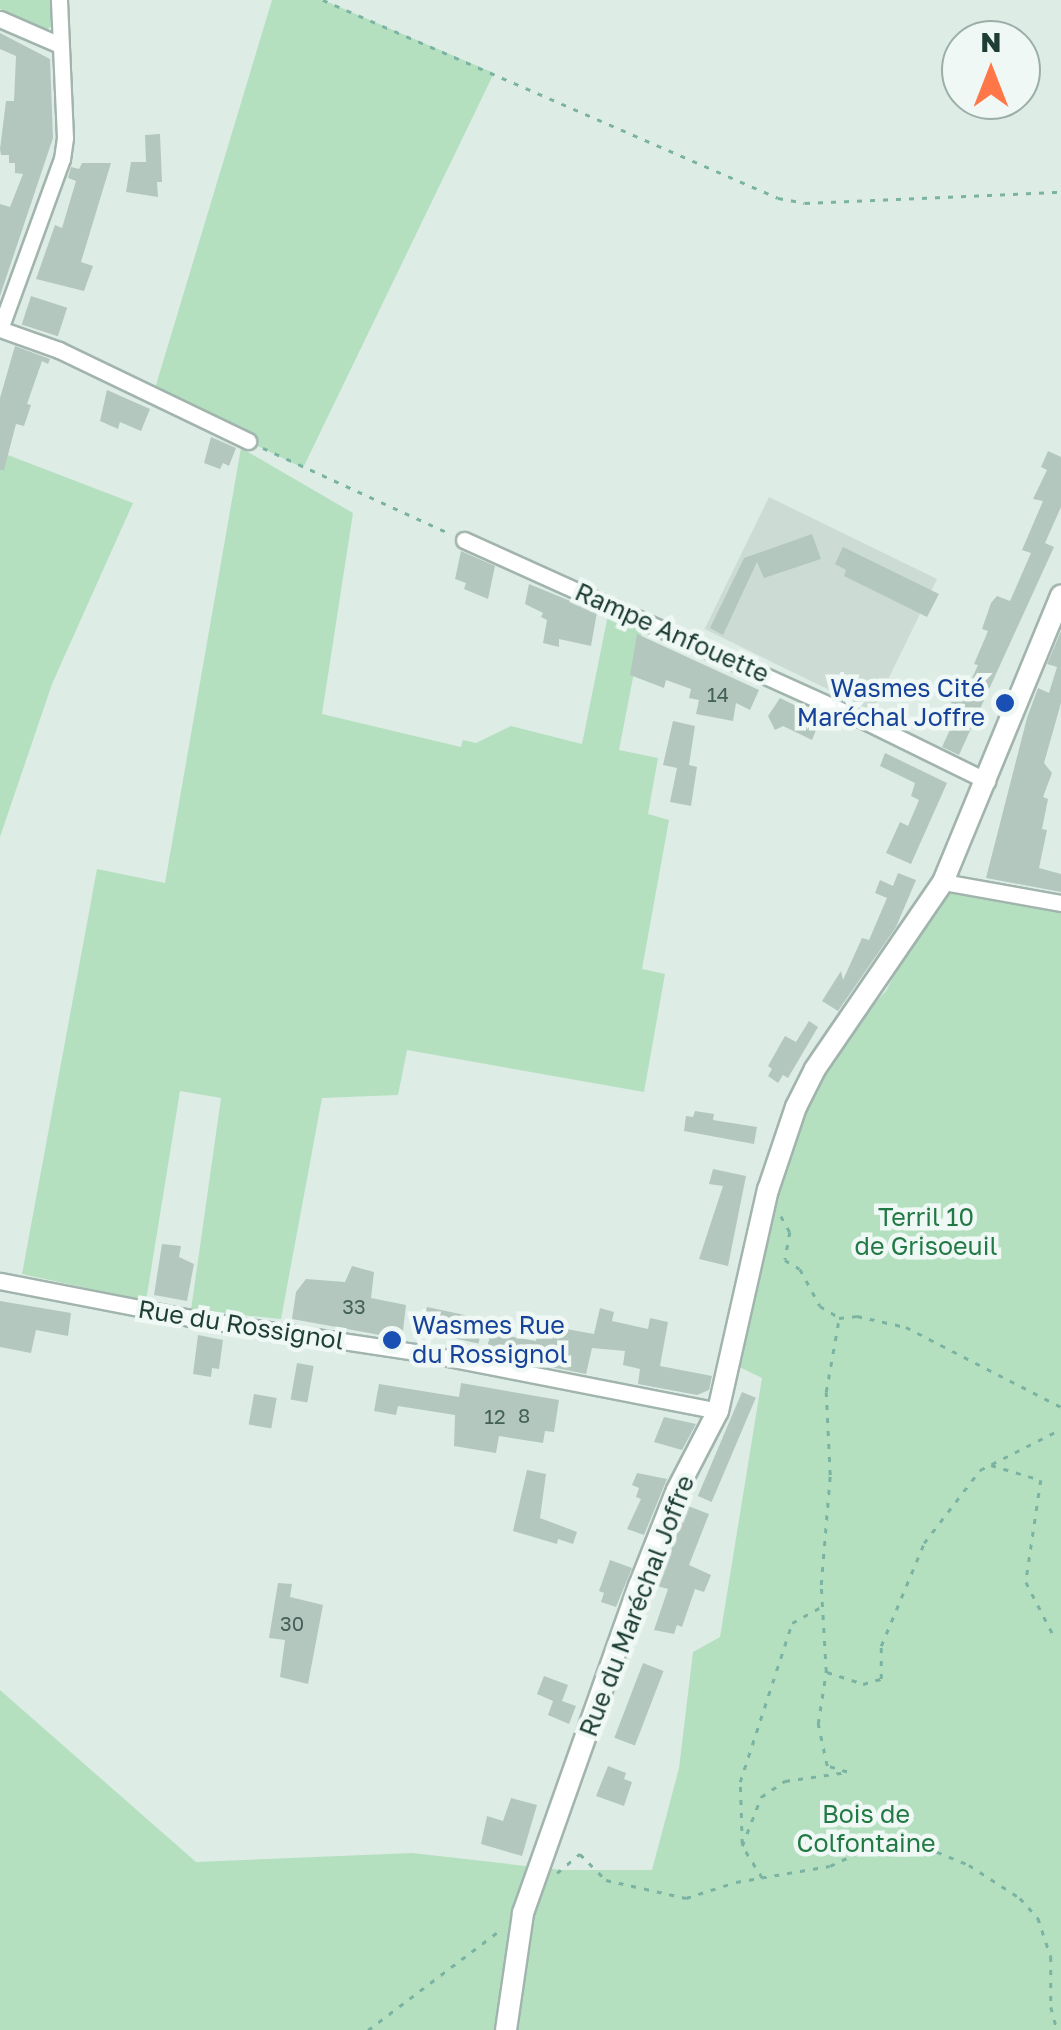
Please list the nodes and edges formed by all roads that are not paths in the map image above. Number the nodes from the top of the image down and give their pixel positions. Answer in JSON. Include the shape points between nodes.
{"nodes":[{"id":1,"x":59,"y":0,"type":"edge"},
{"id":2,"x":0,"y":19,"type":"edge"},
{"id":3,"x":60,"y":45,"type":"junction"},
{"id":4,"x":0,"y":329,"type":"edge"},
{"id":5,"x":248,"y":441,"type":"road end"},
{"id":6,"x":464,"y":540,"type":"road end"},
{"id":7,"x":1061,"y":595,"type":"edge"},
{"id":8,"x":988,"y":781,"type":"junction"},
{"id":9,"x":943,"y":882,"type":"junction"},
{"id":10,"x":1061,"y":903,"type":"edge"},
{"id":11,"x":0,"y":1282,"type":"edge"},
{"id":12,"x":718,"y":1411,"type":"junction"},
{"id":13,"x":506,"y":2030,"type":"edge"}],
"edges":[{"from":1,"to":3,"type":"street"},
{"from":2,"to":3,"type":"street"},
{"from":3,"to":4,"type":"street","via":[[62,159]]},
{"from":4,"to":5,"type":"street","via":[[59,350]]},
{"from":6,"to":8,"type":"street","name":"Rampe Anfouette"},
{"from":7,"to":8,"type":"street","name":"Rue du Maréchal Joffre"},
{"from":8,"to":9,"type":"street","name":"Rue du Maréchal Joffre"},
{"from":9,"to":10,"type":"street"},
{"from":9,"to":12,"type":"street","name":"Rue du Maréchal Joffre","via":[[815,1069],[791,1120],[768,1190]]},
{"from":11,"to":12,"type":"street","name":"Rue du Rossignol"},
{"from":12,"to":13,"type":"street","name":"Rue du Maréchal Joffre","via":[[639,1586],[523,1913]]}]}
